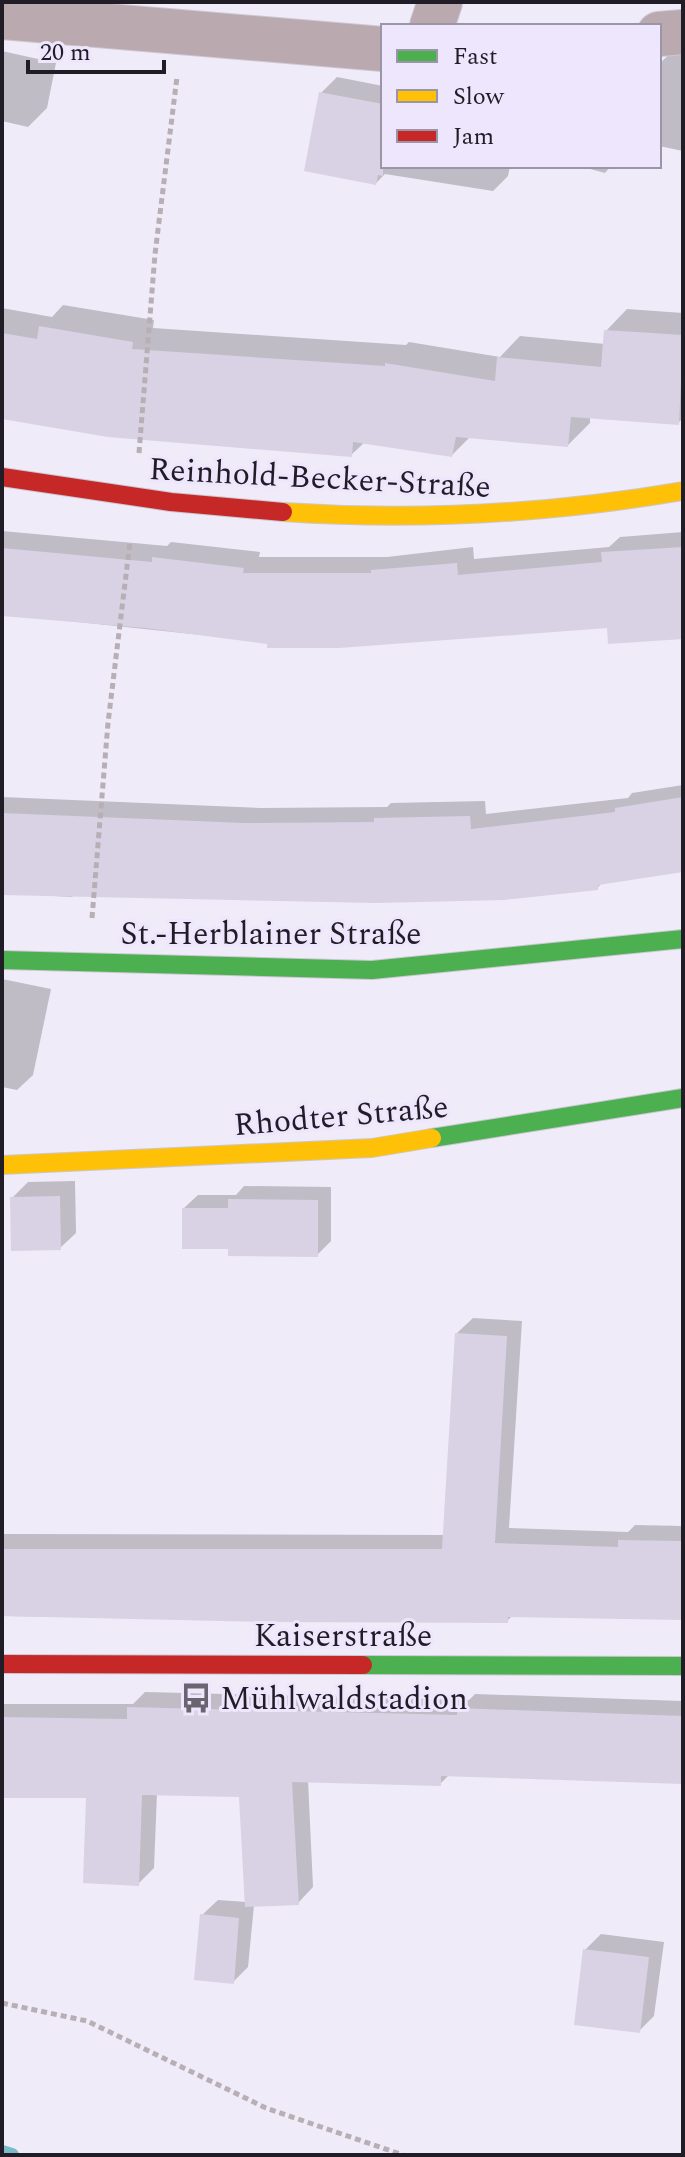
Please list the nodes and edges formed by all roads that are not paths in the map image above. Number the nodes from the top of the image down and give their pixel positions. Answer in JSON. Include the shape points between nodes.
{"nodes":[{"id":1,"x":440,"y":2,"type":"edge"},
{"id":2,"x":2,"y":17,"type":"edge"},
{"id":3,"x":433,"y":24,"type":"edge"},
{"id":4,"x":683,"y":32,"type":"edge"},
{"id":5,"x":661,"y":34,"type":"edge"},
{"id":6,"x":381,"y":49,"type":"edge"},
{"id":7,"x":2,"y":477,"type":"edge"},
{"id":8,"x":683,"y":491,"type":"edge"},
{"id":9,"x":683,"y":939,"type":"edge"},
{"id":10,"x":2,"y":960,"type":"edge"},
{"id":11,"x":683,"y":1098,"type":"edge"},
{"id":12,"x":2,"y":1165,"type":"edge"},
{"id":13,"x":2,"y":1664,"type":"edge"},
{"id":14,"x":683,"y":1666,"type":"edge"}],
"edges":[{"from":1,"to":3,"type":"street"},
{"from":2,"to":6,"type":"street"},
{"from":4,"to":5,"type":"street"},
{"from":7,"to":8,"type":"street","name":"Reinhold-Becker-Straße","via":[[135,500],[396,517],[520,515]]},
{"from":9,"to":10,"type":"street","name":"St.-Herblainer Straße","via":[[372,970]]},
{"from":11,"to":12,"type":"street","name":"Rhodter Straße","via":[[372,1148]]},
{"from":13,"to":14,"type":"street","name":"Kaiserstraße"}]}
